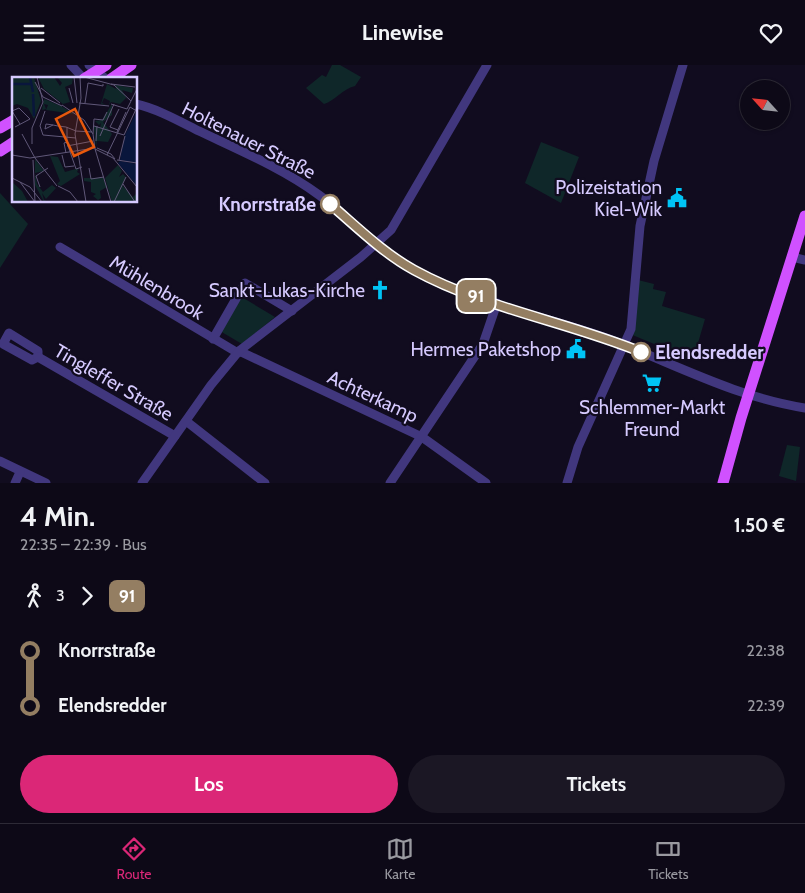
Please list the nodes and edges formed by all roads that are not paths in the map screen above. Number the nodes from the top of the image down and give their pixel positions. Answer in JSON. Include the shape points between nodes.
{"nodes":[{"id":1,"x":71,"y":65,"type":"edge"},
{"id":2,"x":131,"y":65,"type":"edge"},
{"id":3,"x":487,"y":65,"type":"edge"},
{"id":4,"x":683,"y":65,"type":"edge"},
{"id":5,"x":97,"y":67,"type":"edge"},
{"id":6,"x":82,"y":77,"type":"edge"},
{"id":7,"x":86,"y":77,"type":"edge"},
{"id":8,"x":114,"y":77,"type":"edge"},
{"id":9,"x":138,"y":104,"type":"edge"},
{"id":10,"x":12,"y":121,"type":"edge"},
{"id":11,"x":0,"y":128,"type":"edge"},
{"id":12,"x":12,"y":143,"type":"edge"},
{"id":13,"x":0,"y":151,"type":"edge"},
{"id":14,"x":805,"y":216,"type":"edge"},
{"id":15,"x":376,"y":244,"type":"junction"},
{"id":16,"x":60,"y":247,"type":"dead end"},
{"id":17,"x":792,"y":257,"type":"junction"},
{"id":18,"x":805,"y":260,"type":"edge"},
{"id":19,"x":497,"y":303,"type":"junction"},
{"id":20,"x":292,"y":311,"type":"junction"},
{"id":21,"x":214,"y":339,"type":"junction"},
{"id":22,"x":625,"y":345,"type":"junction"},
{"id":23,"x":238,"y":352,"type":"junction"},
{"id":24,"x":38,"y":357,"type":"dead end"},
{"id":25,"x":749,"y":395,"type":"junction"},
{"id":26,"x":805,"y":408,"type":"edge"},
{"id":27,"x":186,"y":421,"type":"junction"},
{"id":28,"x":175,"y":436,"type":"junction"},
{"id":29,"x":422,"y":437,"type":"junction"},
{"id":30,"x":0,"y":461,"type":"edge"},
{"id":31,"x":20,"y":472,"type":"junction"},
{"id":32,"x":15,"y":483,"type":"edge"},
{"id":33,"x":46,"y":483,"type":"edge"},
{"id":34,"x":142,"y":483,"type":"edge"},
{"id":35,"x":265,"y":483,"type":"edge"},
{"id":36,"x":390,"y":483,"type":"edge"},
{"id":37,"x":486,"y":483,"type":"edge"},
{"id":38,"x":567,"y":483,"type":"edge"},
{"id":39,"x":724,"y":483,"type":"edge"}],
"edges":[{"from":1,"to":6,"type":"street"},
{"from":2,"to":8,"type":"main road"},
{"from":3,"to":15,"type":"street","via":[[391,230]]},
{"from":4,"to":22,"type":"street","via":[[647,190],[639,232],[631,329]]},
{"from":5,"to":7,"type":"main road"},
{"from":9,"to":15,"type":"street","name":"Holtenauer Straße","via":[[254,157],[299,182]]},
{"from":10,"to":11,"type":"main road"},
{"from":12,"to":13,"type":"main road"},
{"from":14,"to":17,"type":"main road"},
{"from":15,"to":19,"type":"street","name":"Holtenauer Straße","via":[[423,275]]},
{"from":15,"to":20,"type":"street"},
{"from":16,"to":21,"type":"street","name":"Mühlenbrook"},
{"from":17,"to":18,"type":"street"},
{"from":17,"to":25,"type":"main road"},
{"from":19,"to":22,"type":"street","name":"Holtenauer Straße"},
{"from":19,"to":29,"type":"street","via":[[483,344]]},
{"from":20,"to":21,"type":"street","via":[[245,283]]},
{"from":20,"to":23,"type":"street"},
{"from":21,"to":23,"type":"street","name":"Mühlenbrook"},
{"from":22,"to":25,"type":"street","name":"Holtenauer Straße","via":[[695,376]]},
{"from":22,"to":38,"type":"street","via":[[578,447]]},
{"from":23,"to":27,"type":"street"},
{"from":23,"to":29,"type":"street","name":"Achterkamp"},
{"from":24,"to":28,"type":"street","name":"Tingleffer Straße"},
{"from":25,"to":26,"type":"street","name":"Holtenauer Straße"},
{"from":25,"to":39,"type":"main road"},
{"from":27,"to":28,"type":"street"},
{"from":27,"to":35,"type":"street"},
{"from":28,"to":34,"type":"street"},
{"from":29,"to":36,"type":"street"},
{"from":29,"to":37,"type":"street","name":"Achterkamp"},
{"from":30,"to":31,"type":"street"},
{"from":31,"to":32,"type":"street"},
{"from":31,"to":33,"type":"street"}]}
